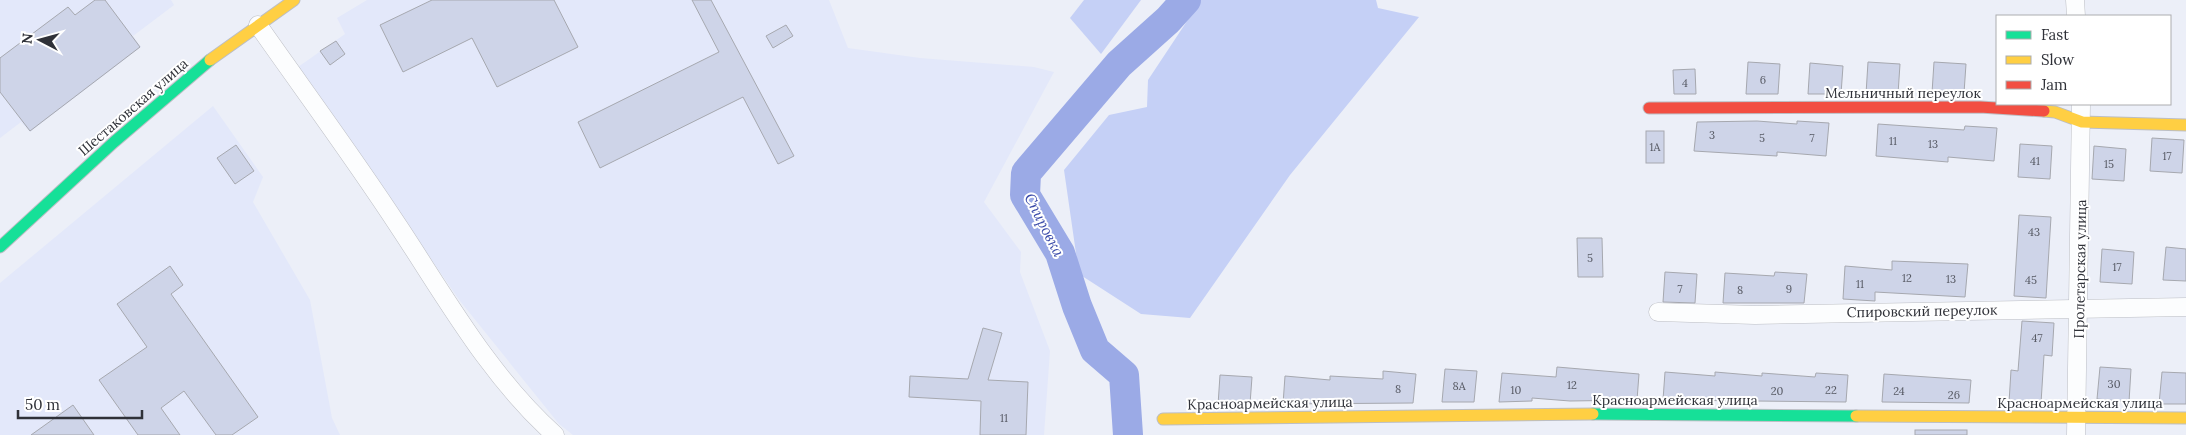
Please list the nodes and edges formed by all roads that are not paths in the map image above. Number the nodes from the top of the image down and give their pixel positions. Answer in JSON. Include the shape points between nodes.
{"nodes":[{"id":1,"x":294,"y":0,"type":"edge"},
{"id":2,"x":2075,"y":0,"type":"edge"},
{"id":3,"x":2076,"y":15,"type":"edge"},
{"id":4,"x":258,"y":25,"type":"junction"},
{"id":5,"x":2081,"y":105,"type":"edge"},
{"id":6,"x":1648,"y":108,"type":"dead end"},
{"id":7,"x":2082,"y":122,"type":"junction"},
{"id":8,"x":2186,"y":125,"type":"edge"},
{"id":9,"x":0,"y":247,"type":"edge"},
{"id":10,"x":2186,"y":308,"type":"edge"},
{"id":11,"x":2080,"y":309,"type":"junction"},
{"id":12,"x":1658,"y":312,"type":"dead end"},
{"id":13,"x":2186,"y":418,"type":"edge"},
{"id":14,"x":1164,"y":419,"type":"dead end"},
{"id":15,"x":2077,"y":427,"type":"edge"},
{"id":16,"x":555,"y":435,"type":"edge"}],
"edges":[{"from":1,"to":4,"type":"street","name":"Шестаковская улица"},
{"from":2,"to":3,"type":"street"},
{"from":4,"to":9,"type":"street","name":"Шестаковская улица","via":[[217,54],[149,112]]},
{"from":4,"to":16,"type":"street","via":[[499,374]]},
{"from":5,"to":7,"type":"street","name":"Пролетарская улица"},
{"from":6,"to":7,"type":"street","name":"Мельничный переулок","via":[[1980,107],[2055,112]]},
{"from":7,"to":8,"type":"street","name":"Мельничный переулок"},
{"from":7,"to":11,"type":"street","name":"Пролетарская улица"},
{"from":10,"to":11,"type":"street","name":"Спировский переулок"},
{"from":11,"to":12,"type":"street","name":"Спировский переулок","via":[[1755,315]]},
{"from":11,"to":15,"type":"street","name":"Пролетарская улица"},
{"from":13,"to":15,"type":"street","name":"Красноармейская улица"},
{"from":14,"to":15,"type":"street","name":"Красноармейская улица","via":[[1632,414]]}]}
